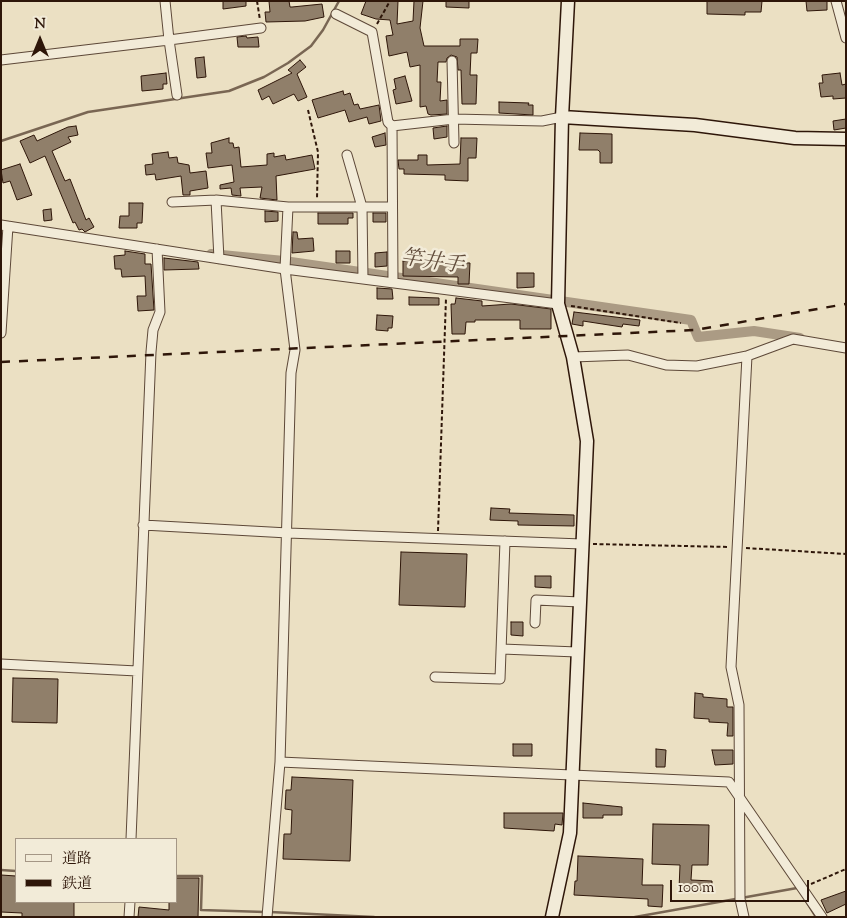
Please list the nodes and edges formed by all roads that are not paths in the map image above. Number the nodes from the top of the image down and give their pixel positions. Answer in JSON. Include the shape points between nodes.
{"nodes":[{"id":1,"x":165,"y":1,"type":"edge"},
{"id":2,"x":568,"y":1,"type":"edge"},
{"id":3,"x":836,"y":1,"type":"edge"},
{"id":4,"x":336,"y":14,"type":"dead end"},
{"id":5,"x":261,"y":28,"type":"road end"},
{"id":6,"x":846,"y":38,"type":"edge"},
{"id":7,"x":169,"y":40,"type":"junction"},
{"id":8,"x":1,"y":60,"type":"edge"},
{"id":9,"x":452,"y":61,"type":"dead end"},
{"id":10,"x":177,"y":95,"type":"dead end"},
{"id":11,"x":562,"y":117,"type":"junction"},
{"id":12,"x":454,"y":120,"type":"junction"},
{"id":13,"x":392,"y":126,"type":"junction"},
{"id":14,"x":846,"y":139,"type":"edge"},
{"id":15,"x":454,"y":143,"type":"dead end"},
{"id":16,"x":347,"y":156,"type":"dead end"},
{"id":17,"x":216,"y":200,"type":"junction"},
{"id":18,"x":172,"y":202,"type":"dead end"},
{"id":19,"x":288,"y":207,"type":"junction"},
{"id":20,"x":362,"y":207,"type":"junction"},
{"id":21,"x":392,"y":207,"type":"junction"},
{"id":22,"x":5,"y":226,"type":"edge"},
{"id":23,"x":157,"y":249,"type":"junction"},
{"id":24,"x":220,"y":259,"type":"junction"},
{"id":25,"x":285,"y":269,"type":"junction"},
{"id":26,"x":364,"y":279,"type":"junction"},
{"id":27,"x":393,"y":282,"type":"junction"},
{"id":28,"x":558,"y":304,"type":"junction"},
{"id":29,"x":1,"y":333,"type":"edge"},
{"id":30,"x":846,"y":348,"type":"edge"},
{"id":31,"x":747,"y":356,"type":"junction"},
{"id":32,"x":573,"y":357,"type":"junction"},
{"id":33,"x":143,"y":525,"type":"junction"},
{"id":34,"x":288,"y":533,"type":"junction"},
{"id":35,"x":505,"y":541,"type":"junction"},
{"id":36,"x":582,"y":544,"type":"junction"},
{"id":37,"x":580,"y":602,"type":"junction"},
{"id":38,"x":535,"y":623,"type":"dead end"},
{"id":39,"x":502,"y":649,"type":"junction"},
{"id":40,"x":578,"y":652,"type":"junction"},
{"id":41,"x":1,"y":664,"type":"edge"},
{"id":42,"x":137,"y":671,"type":"junction"},
{"id":43,"x":436,"y":678,"type":"dead end"},
{"id":44,"x":280,"y":762,"type":"junction"},
{"id":45,"x":572,"y":776,"type":"junction"},
{"id":46,"x":740,"y":799,"type":"junction"},
{"id":47,"x":131,"y":838,"type":"edge"},
{"id":48,"x":130,"y":903,"type":"edge"},
{"id":49,"x":129,"y":917,"type":"edge"},
{"id":50,"x":267,"y":917,"type":"edge"},
{"id":51,"x":552,"y":917,"type":"edge"},
{"id":52,"x":744,"y":917,"type":"edge"},
{"id":53,"x":822,"y":917,"type":"edge"}],
"edges":[{"from":1,"to":7,"type":"street"},
{"from":2,"to":11,"type":"street"},
{"from":3,"to":6,"type":"street"},
{"from":4,"to":13,"type":"street","via":[[372,32],[388,122]]},
{"from":5,"to":7,"type":"street"},
{"from":7,"to":8,"type":"street"},
{"from":7,"to":10,"type":"street"},
{"from":9,"to":12,"type":"street"},
{"from":11,"to":12,"type":"street","via":[[542,121]]},
{"from":11,"to":14,"type":"street","via":[[695,125],[795,138]]},
{"from":11,"to":28,"type":"street"},
{"from":12,"to":13,"type":"street"},
{"from":12,"to":15,"type":"street"},
{"from":13,"to":21,"type":"street"},
{"from":16,"to":20,"type":"street"},
{"from":17,"to":18,"type":"street"},
{"from":17,"to":19,"type":"street"},
{"from":17,"to":24,"type":"street"},
{"from":19,"to":20,"type":"street"},
{"from":19,"to":25,"type":"street"},
{"from":20,"to":21,"type":"street"},
{"from":20,"to":26,"type":"street"},
{"from":21,"to":27,"type":"street"},
{"from":22,"to":23,"type":"street"},
{"from":22,"to":29,"type":"street"},
{"from":23,"to":24,"type":"street"},
{"from":23,"to":33,"type":"street","via":[[160,312],[153,330],[151,352]]},
{"from":24,"to":25,"type":"street"},
{"from":25,"to":26,"type":"street"},
{"from":25,"to":34,"type":"street","via":[[295,350]]},
{"from":26,"to":27,"type":"street"},
{"from":27,"to":28,"type":"street"},
{"from":28,"to":32,"type":"street"},
{"from":30,"to":31,"type":"street","via":[[793,339]]},
{"from":31,"to":32,"type":"street","via":[[698,366],[666,365],[628,355]]},
{"from":31,"to":46,"type":"street","via":[[730,667],[739,705]]},
{"from":32,"to":36,"type":"street","via":[[587,441]]},
{"from":33,"to":34,"type":"street"},
{"from":33,"to":42,"type":"street"},
{"from":34,"to":35,"type":"street"},
{"from":34,"to":44,"type":"street"},
{"from":35,"to":36,"type":"street"},
{"from":35,"to":39,"type":"street"},
{"from":36,"to":37,"type":"street"},
{"from":37,"to":38,"type":"street","via":[[536,600]]},
{"from":37,"to":40,"type":"street"},
{"from":39,"to":40,"type":"street"},
{"from":39,"to":43,"type":"street","via":[[500,680]]},
{"from":40,"to":45,"type":"street"},
{"from":41,"to":42,"type":"street"},
{"from":42,"to":47,"type":"street"},
{"from":44,"to":45,"type":"street"},
{"from":44,"to":50,"type":"street"},
{"from":45,"to":46,"type":"street","via":[[729,782]]},
{"from":45,"to":51,"type":"street","via":[[570,833]]},
{"from":46,"to":52,"type":"street","via":[[740,899]]},
{"from":46,"to":53,"type":"street"},
{"from":48,"to":49,"type":"street"}]}
